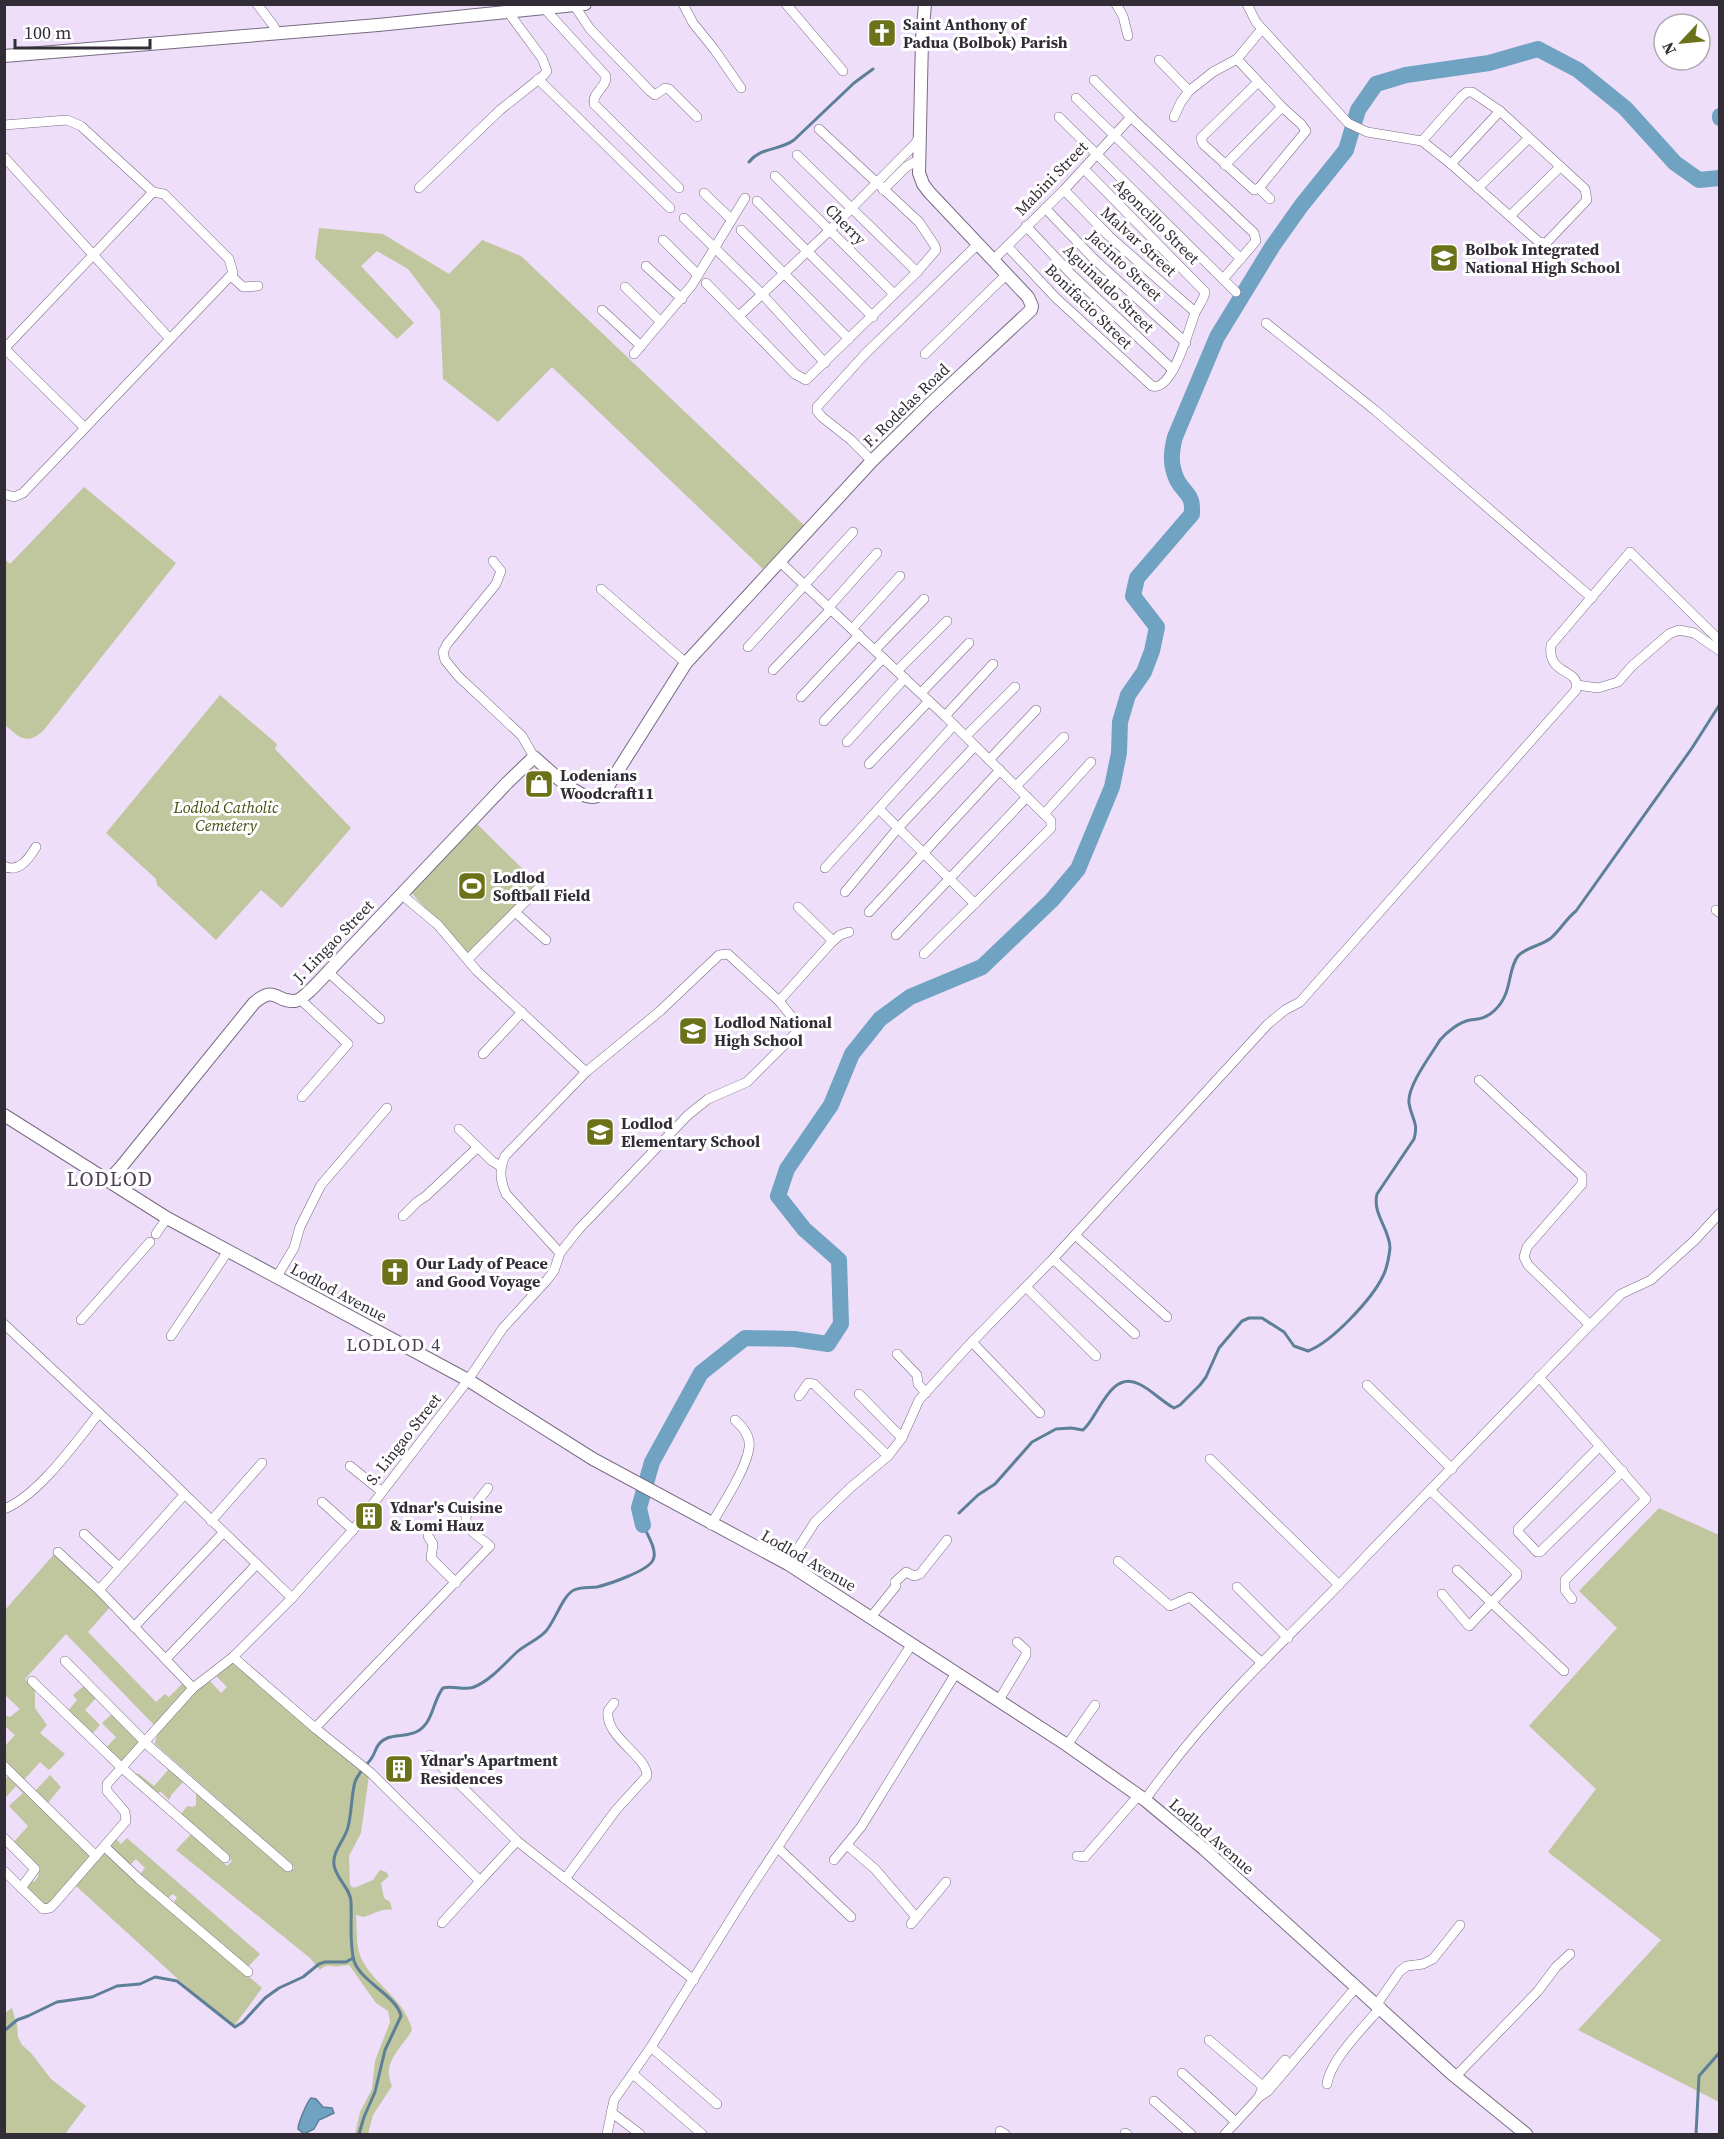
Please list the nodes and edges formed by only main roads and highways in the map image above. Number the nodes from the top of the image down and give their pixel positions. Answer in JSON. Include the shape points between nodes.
{"nodes":[{"id":1,"x":585,"y":4,"type":"edge"},
{"id":2,"x":925,"y":4,"type":"edge"},
{"id":3,"x":574,"y":5,"type":"edge"},
{"id":4,"x":538,"y":7,"type":"edge"},
{"id":5,"x":4,"y":56,"type":"edge"},
{"id":6,"x":534,"y":757,"type":"joint"},
{"id":7,"x":4,"y":1114,"type":"edge"},
{"id":8,"x":108,"y":1180,"type":"junction"},
{"id":9,"x":1526,"y":2134,"type":"edge"}],
"edges":[{"from":1,"to":3,"type":"main road"},
{"from":2,"to":6,"type":"main road","name":"F. Rodelas Road","via":[[920,136],[923,184],[1028,297],[1031,310],[872,461],[686,663],[600,795],[584,795]]},
{"from":3,"to":4,"type":"main road"},
{"from":4,"to":5,"type":"main road","via":[[278,34]]},
{"from":6,"to":8,"type":"main road","name":"J. Lingao Street","via":[[300,999],[261,996]]},
{"from":7,"to":8,"type":"main road","name":"Lodlod Avenue"},
{"from":8,"to":9,"type":"main road","name":"Lodlod Avenue","via":[[167,1218],[468,1380],[647,1490],[788,1564],[1067,1745],[1142,1798],[1204,1849]]}]}
